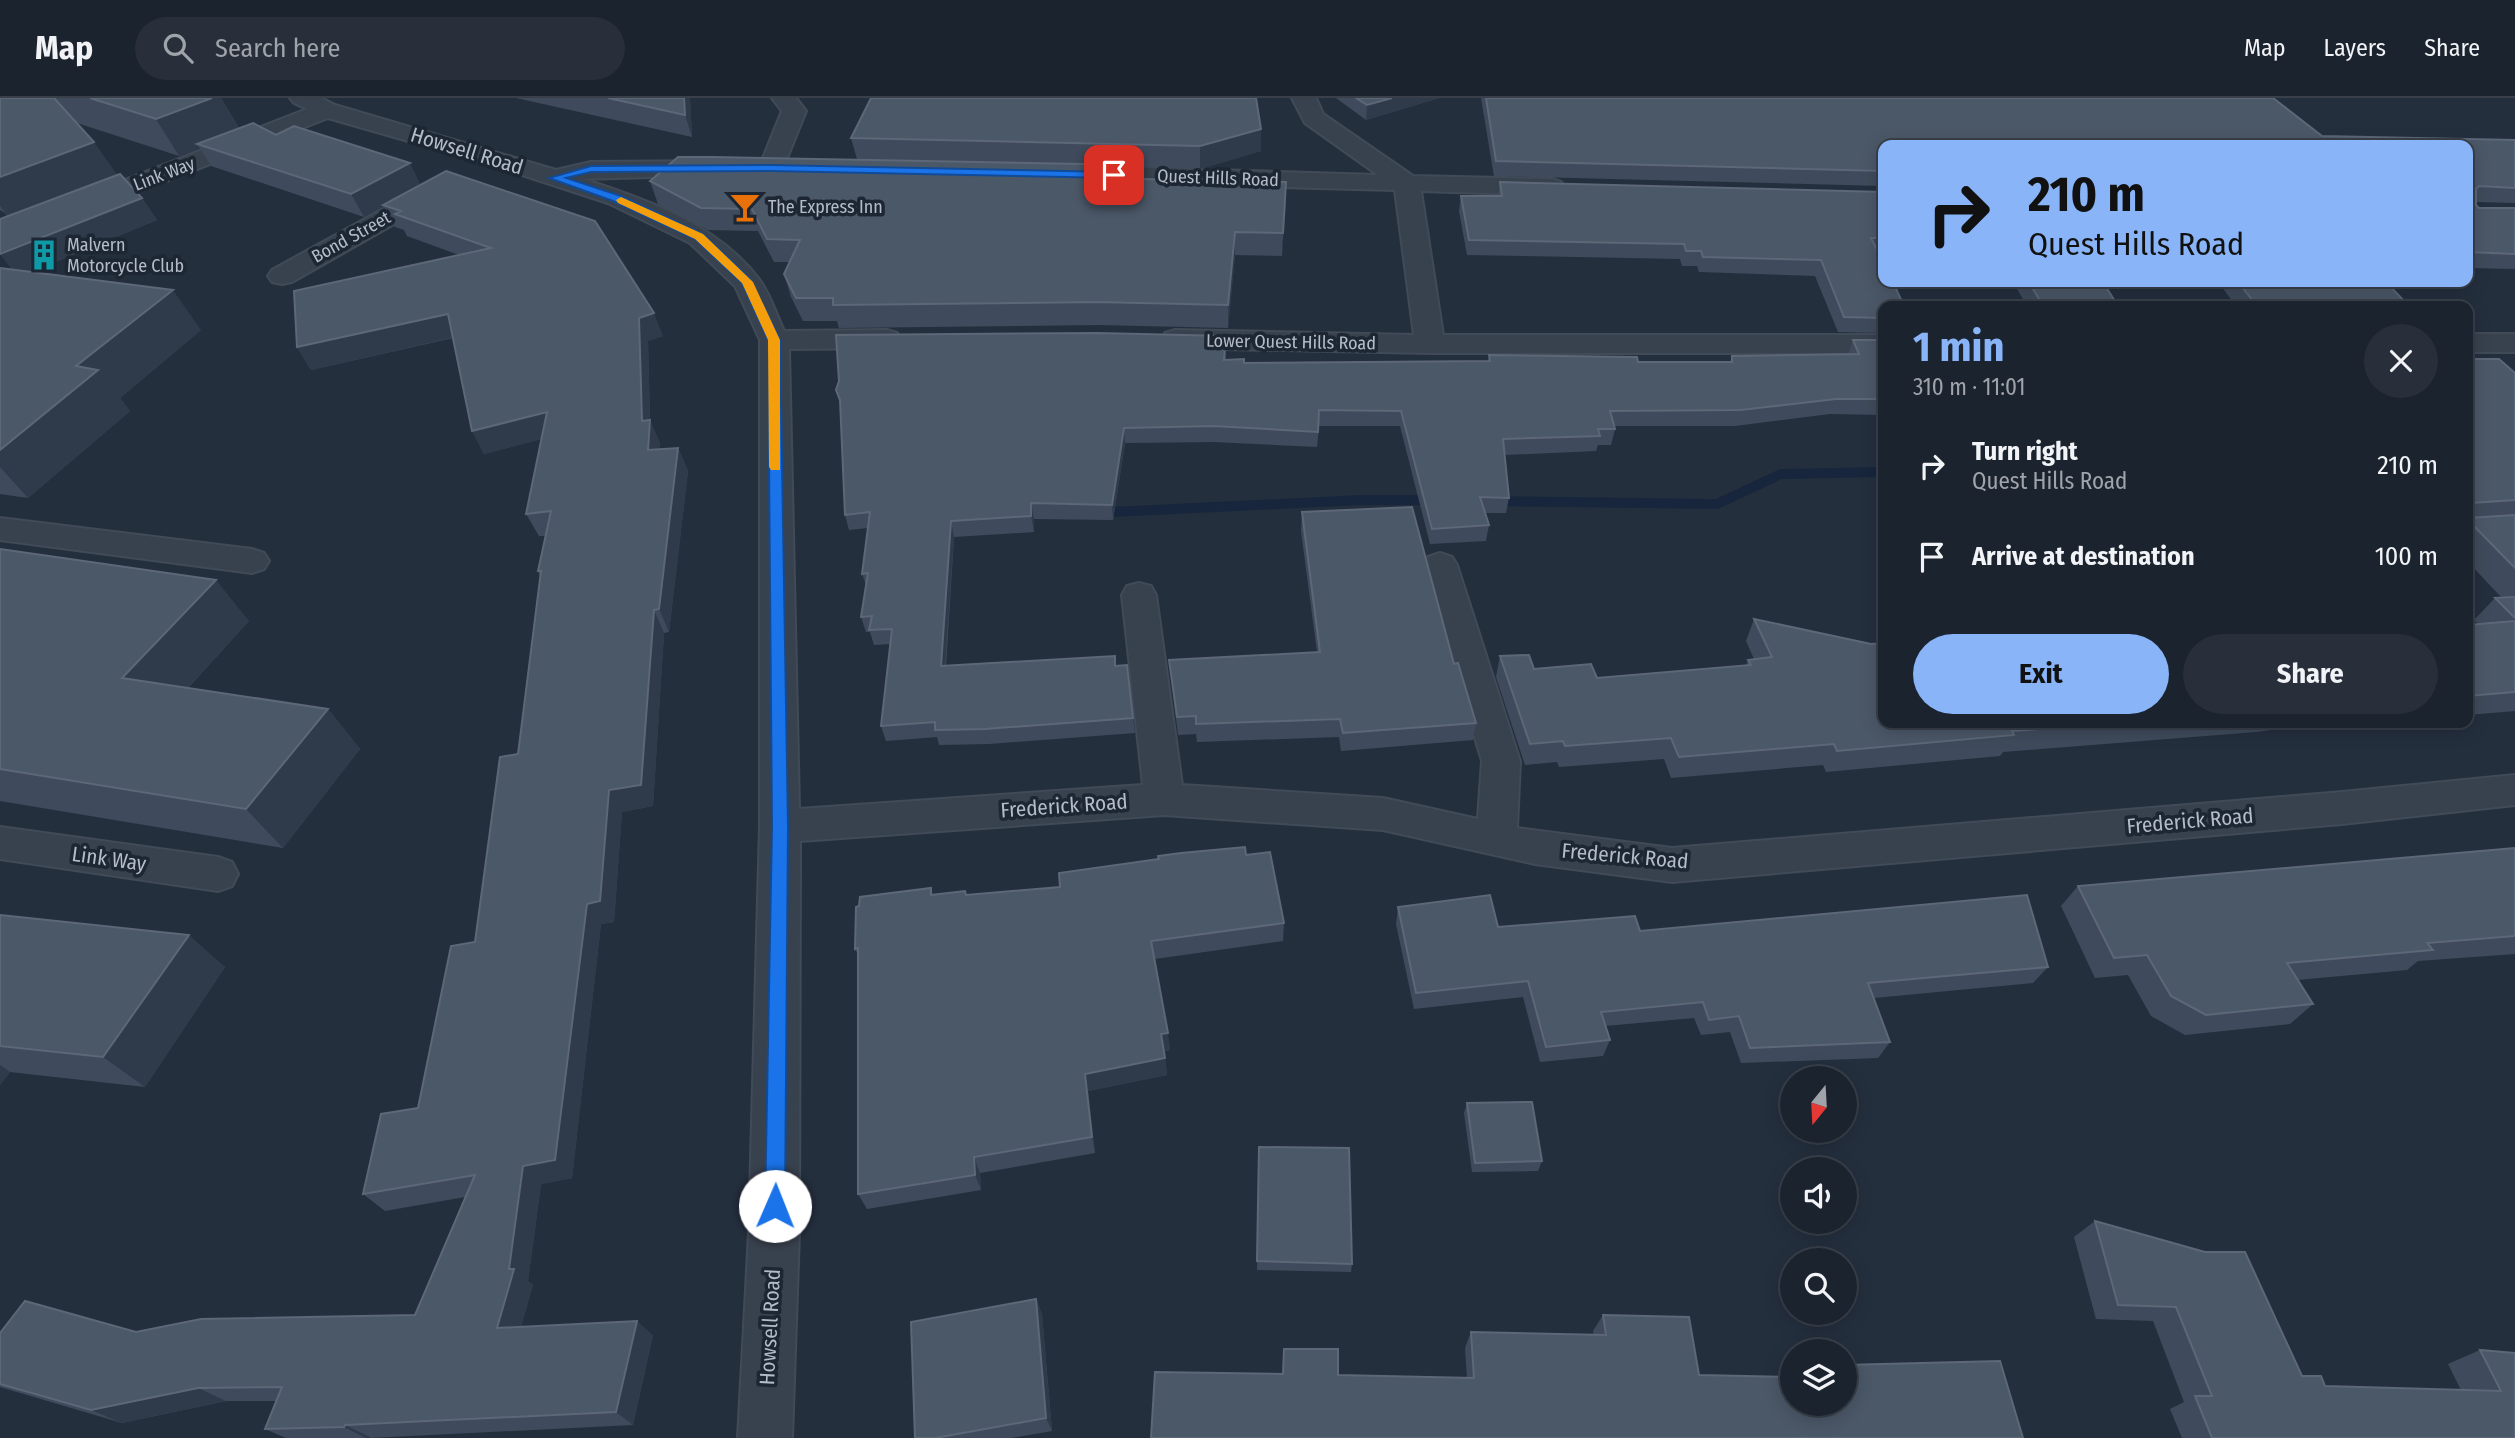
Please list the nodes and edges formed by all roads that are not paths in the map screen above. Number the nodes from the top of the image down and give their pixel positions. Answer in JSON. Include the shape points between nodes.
{"nodes":[{"id":1,"x":784,"y":98,"type":"edge"},
{"id":2,"x":1304,"y":98,"type":"edge"},
{"id":3,"x":314,"y":104,"type":"edge"},
{"id":4,"x":494,"y":158,"type":"junction"},
{"id":5,"x":771,"y":168,"type":"junction"},
{"id":6,"x":798,"y":169,"type":"edge"},
{"id":7,"x":1063,"y":174,"type":"edge"},
{"id":8,"x":554,"y":178,"type":"junction"},
{"id":9,"x":1407,"y":183,"type":"junction"},
{"id":10,"x":1570,"y":188,"type":"edge"},
{"id":11,"x":0,"y":238,"type":"edge"},
{"id":12,"x":282,"y":276,"type":"dead end"},
{"id":13,"x":909,"y":339,"type":"edge"},
{"id":14,"x":1154,"y":339,"type":"edge"},
{"id":15,"x":774,"y":340,"type":"junction"},
{"id":16,"x":2473,"y":343,"type":"edge"},
{"id":17,"x":2515,"y":343,"type":"edge"},
{"id":18,"x":1430,"y":344,"type":"junction"},
{"id":19,"x":1878,"y":344,"type":"edge"},
{"id":20,"x":0,"y":529,"type":"edge"},
{"id":21,"x":252,"y":561,"type":"dead end"},
{"id":22,"x":1440,"y":565,"type":"dead end"},
{"id":23,"x":1139,"y":595,"type":"dead end"},
{"id":24,"x":2515,"y":790,"type":"edge"},
{"id":25,"x":1164,"y":799,"type":"junction"},
{"id":26,"x":780,"y":827,"type":"junction"},
{"id":27,"x":1496,"y":840,"type":"junction"},
{"id":28,"x":0,"y":843,"type":"edge"},
{"id":29,"x":218,"y":874,"type":"dead end"},
{"id":30,"x":765,"y":1438,"type":"edge"}],
"edges":[{"from":1,"to":5,"type":"street","via":[[794,111]]},
{"from":2,"to":9,"type":"street","via":[[1313,118]]},
{"from":3,"to":4,"type":"street","name":"Howsell Road"},
{"from":3,"to":11,"type":"street","name":"Link Way"},
{"from":4,"to":8,"type":"street","name":"Howsell Road"},
{"from":4,"to":12,"type":"street","name":"Bond Street"},
{"from":5,"to":6,"type":"street"},
{"from":5,"to":8,"type":"street","via":[[591,169]]},
{"from":7,"to":9,"type":"street","name":"Quest Hills Road"},
{"from":8,"to":15,"type":"street","name":"Howsell Road","via":[[617,198],[699,237],[747,282]]},
{"from":9,"to":10,"type":"street","name":"Quest Hills Road"},
{"from":9,"to":18,"type":"street"},
{"from":13,"to":15,"type":"street"},
{"from":14,"to":18,"type":"street","name":"Lower Quest Hills Road"},
{"from":15,"to":26,"type":"street","name":"Howsell Road"},
{"from":16,"to":17,"type":"street"},
{"from":18,"to":19,"type":"street","name":"Lower Quest Hills Road"},
{"from":20,"to":21,"type":"street"},
{"from":22,"to":27,"type":"street","via":[[1501,761]]},
{"from":23,"to":25,"type":"street"},
{"from":24,"to":27,"type":"street","name":"Frederick Road","via":[[1672,865]]},
{"from":25,"to":26,"type":"street","name":"Frederick Road"},
{"from":25,"to":27,"type":"street","name":"Frederick Road","via":[[1383,814]]},
{"from":26,"to":30,"type":"street","name":"Howsell Road","via":[[774,1233]]},
{"from":28,"to":29,"type":"street","name":"Link Way"}]}
